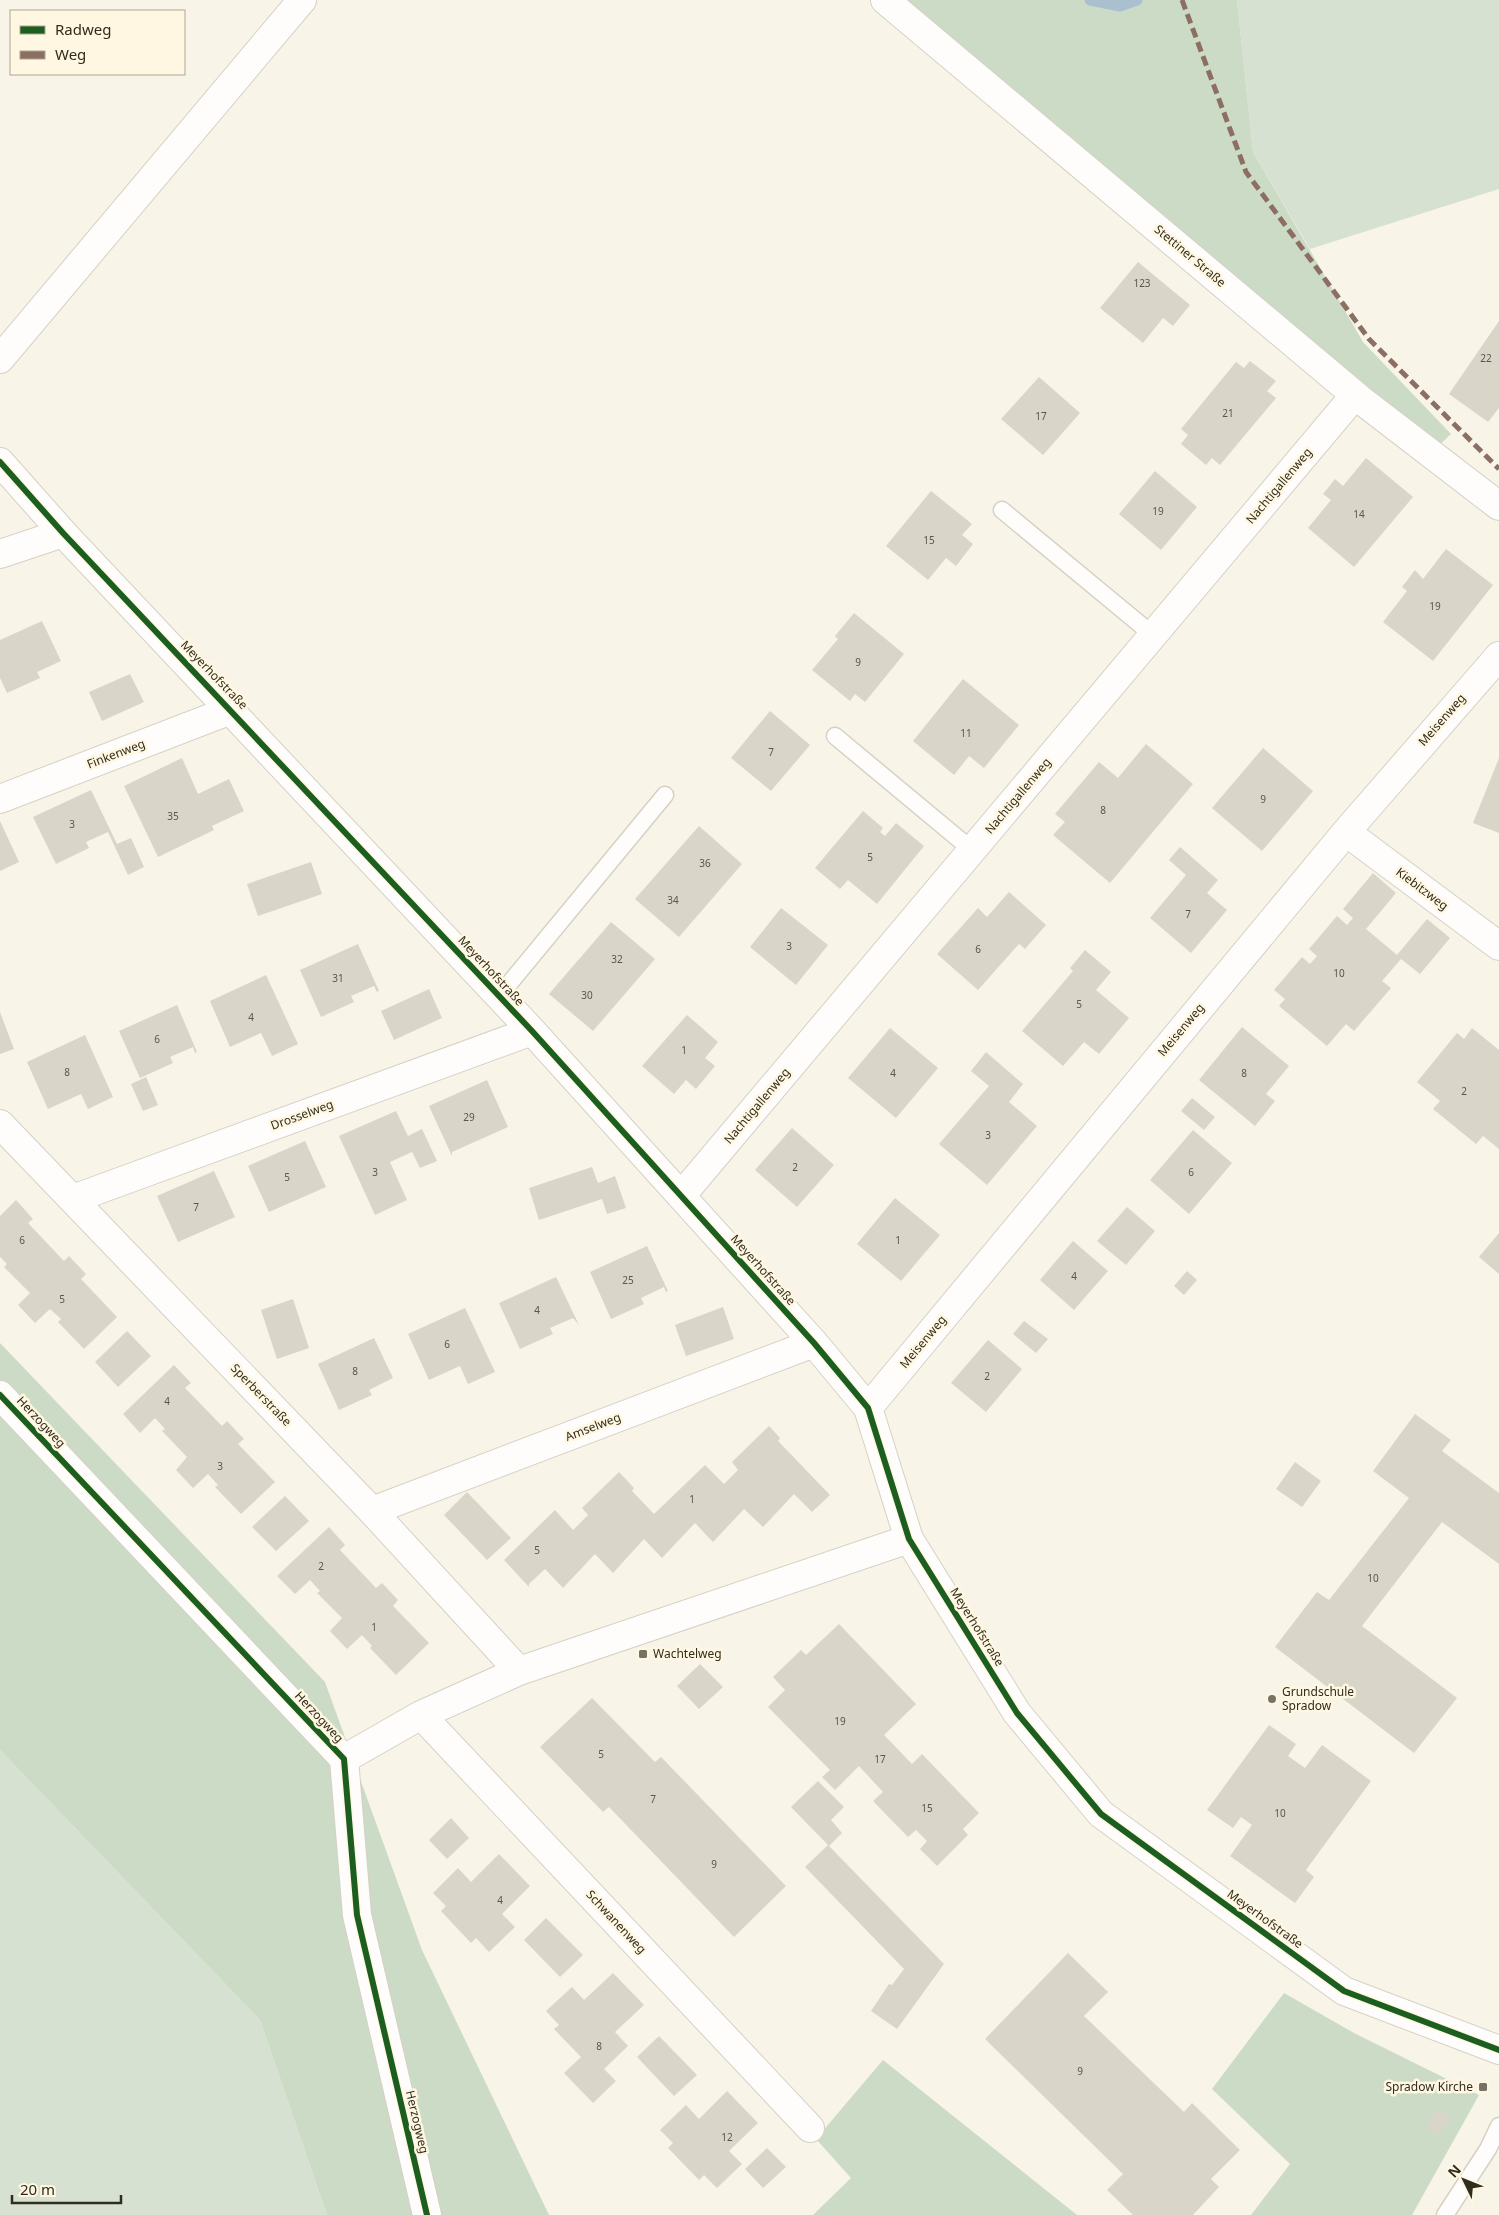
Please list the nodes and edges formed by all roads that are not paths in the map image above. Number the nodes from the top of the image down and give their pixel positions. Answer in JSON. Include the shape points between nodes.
{"nodes":[{"id":1,"x":302,"y":0,"type":"edge"},
{"id":2,"x":885,"y":0,"type":"edge"},
{"id":3,"x":0,"y":360,"type":"edge"},
{"id":4,"x":1355,"y":395,"type":"junction"},
{"id":5,"x":0,"y":462,"type":"edge"},
{"id":6,"x":1499,"y":506,"type":"edge"},
{"id":7,"x":1002,"y":510,"type":"dead end"},
{"id":8,"x":62,"y":533,"type":"junction"},
{"id":9,"x":0,"y":554,"type":"edge"},
{"id":10,"x":1153,"y":635,"type":"junction"},
{"id":11,"x":1499,"y":656,"type":"edge"},
{"id":12,"x":231,"y":710,"type":"junction"},
{"id":13,"x":835,"y":736,"type":"dead end"},
{"id":14,"x":665,"y":795,"type":"dead end"},
{"id":15,"x":0,"y":799,"type":"edge"},
{"id":16,"x":1346,"y":832,"type":"junction"},
{"id":17,"x":972,"y":850,"type":"junction"},
{"id":18,"x":1499,"y":946,"type":"edge"},
{"id":19,"x":499,"y":996,"type":"junction"},
{"id":20,"x":532,"y":1031,"type":"junction"},
{"id":21,"x":0,"y":1124,"type":"edge"},
{"id":22,"x":681,"y":1196,"type":"junction"},
{"id":23,"x":73,"y":1199,"type":"junction"},
{"id":24,"x":814,"y":1343,"type":"junction"},
{"id":25,"x":0,"y":1396,"type":"edge"},
{"id":26,"x":868,"y":1408,"type":"junction"},
{"id":27,"x":372,"y":1511,"type":"junction"},
{"id":28,"x":909,"y":1539,"type":"junction"},
{"id":29,"x":519,"y":1671,"type":"junction"},
{"id":30,"x":421,"y":1715,"type":"junction"},
{"id":31,"x":344,"y":1759,"type":"junction"},
{"id":32,"x":1499,"y":2050,"type":"edge"},
{"id":33,"x":1499,"y":2126,"type":"edge"},
{"id":34,"x":810,"y":2128,"type":"dead end"},
{"id":35,"x":427,"y":2215,"type":"edge"},
{"id":36,"x":1445,"y":2215,"type":"edge"}],
"edges":[{"from":1,"to":3,"type":"street"},
{"from":2,"to":4,"type":"street","name":"Stettiner Straße"},
{"from":4,"to":6,"type":"street","name":"Stettiner Straße"},
{"from":4,"to":10,"type":"street","name":"Nachtigallenweg"},
{"from":5,"to":8,"type":"street","name":"Meyerhofstraße"},
{"from":7,"to":10,"type":"lane"},
{"from":8,"to":9,"type":"street"},
{"from":8,"to":12,"type":"street","name":"Meyerhofstraße"},
{"from":10,"to":17,"type":"street","name":"Nachtigallenweg"},
{"from":11,"to":16,"type":"street","name":"Meisenweg"},
{"from":12,"to":15,"type":"street","name":"Finkenweg"},
{"from":12,"to":19,"type":"street","name":"Meyerhofstraße"},
{"from":13,"to":17,"type":"lane"},
{"from":14,"to":19,"type":"lane"},
{"from":16,"to":18,"type":"street","name":"Kiebitzweg"},
{"from":16,"to":26,"type":"street","name":"Meisenweg"},
{"from":17,"to":22,"type":"street","name":"Nachtigallenweg"},
{"from":19,"to":20,"type":"street","name":"Meyerhofstraße"},
{"from":20,"to":22,"type":"street","name":"Meyerhofstraße"},
{"from":20,"to":23,"type":"street","name":"Drosselweg"},
{"from":21,"to":23,"type":"street","name":"Sperberstraße"},
{"from":22,"to":24,"type":"street","name":"Meyerhofstraße"},
{"from":23,"to":27,"type":"street","name":"Sperberstraße"},
{"from":24,"to":26,"type":"street","name":"Meyerhofstraße"},
{"from":24,"to":27,"type":"street","name":"Amselweg"},
{"from":25,"to":31,"type":"street","name":"Herzogweg"},
{"from":26,"to":28,"type":"street","name":"Meyerhofstraße"},
{"from":27,"to":29,"type":"street","name":"Sperberstraße"},
{"from":28,"to":29,"type":"street"},
{"from":28,"to":32,"type":"street","name":"Meyerhofstraße","via":[[1017,1713],[1101,1814],[1344,1991]]},
{"from":29,"to":30,"type":"street"},
{"from":30,"to":31,"type":"street"},
{"from":30,"to":34,"type":"street","name":"Schwanenweg"},
{"from":31,"to":35,"type":"street","name":"Herzogweg","via":[[357,1916]]},
{"from":33,"to":36,"type":"lane","via":[[1488,2149]]}]}
